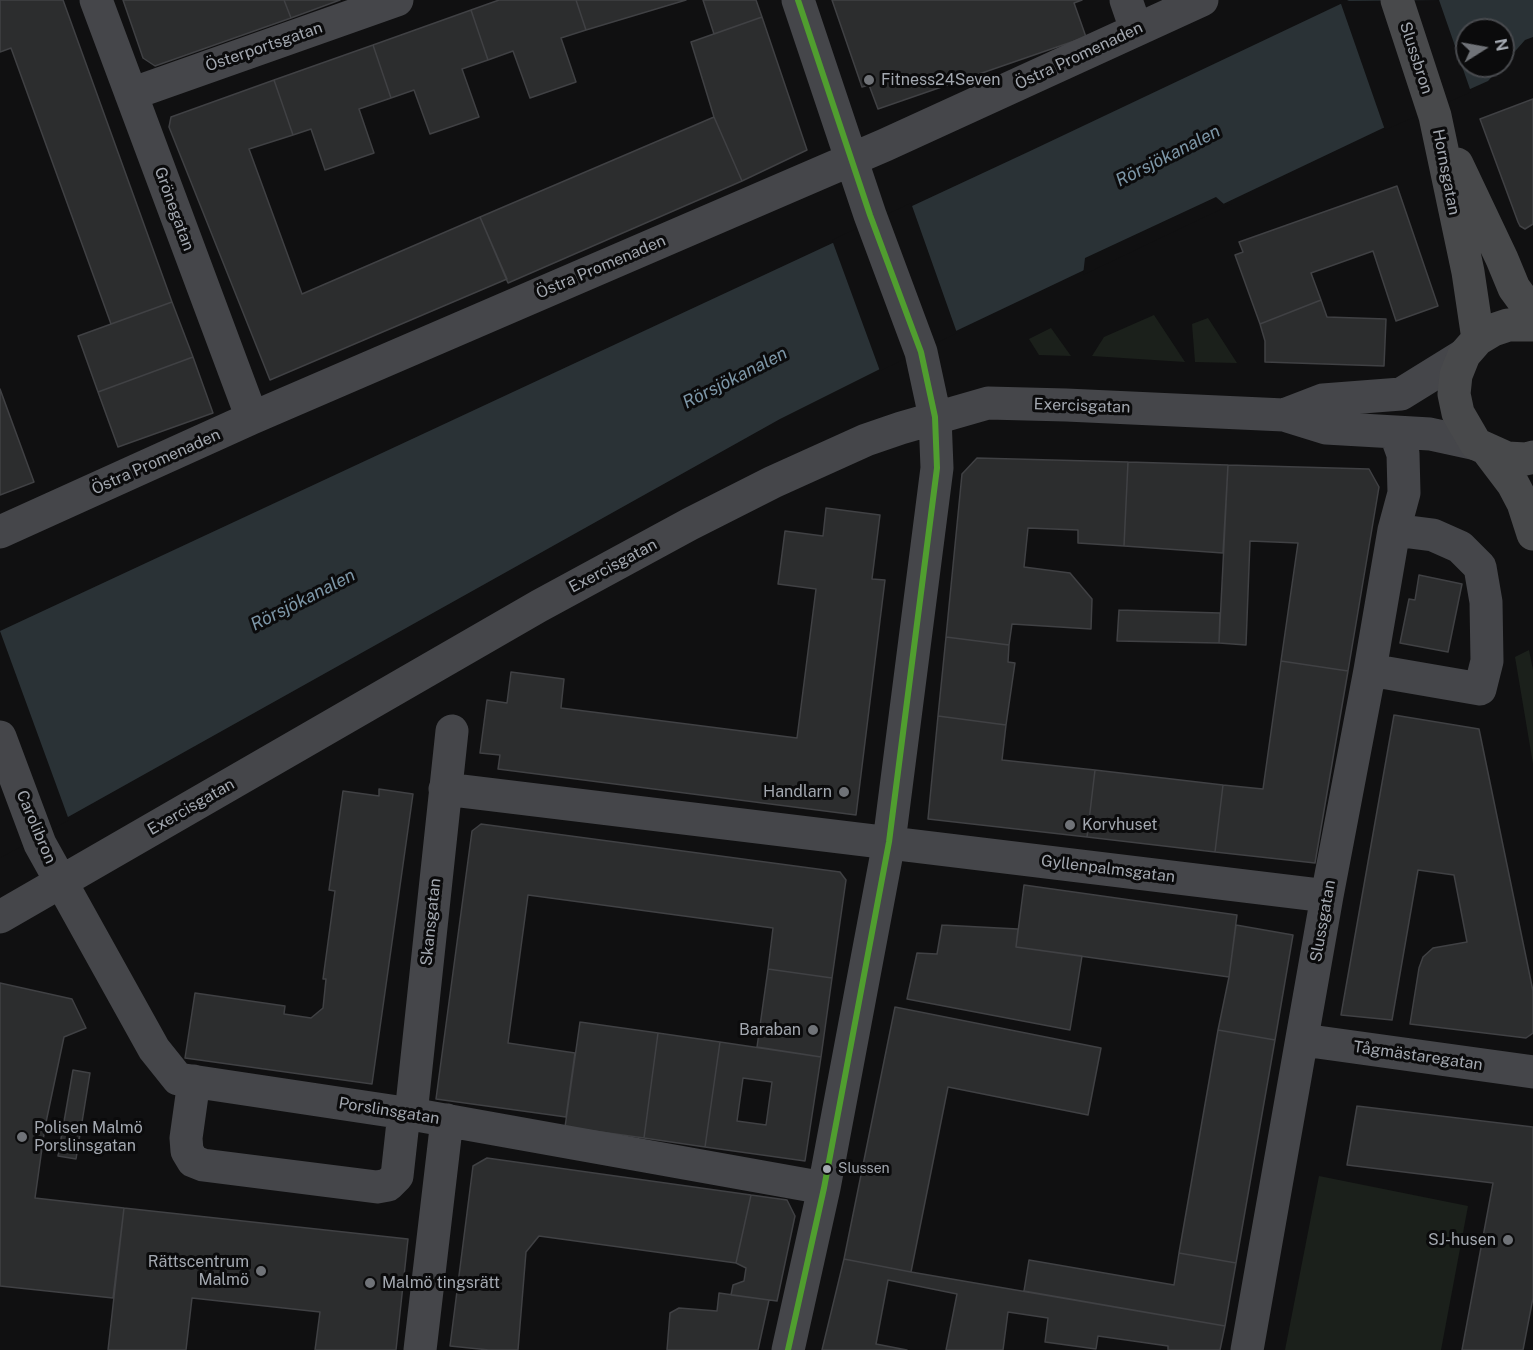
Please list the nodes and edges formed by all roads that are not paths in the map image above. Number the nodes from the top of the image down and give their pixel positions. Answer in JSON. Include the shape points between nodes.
{"nodes":[{"id":1,"x":96,"y":0,"type":"edge"},
{"id":2,"x":397,"y":0,"type":"edge"},
{"id":3,"x":798,"y":0,"type":"edge"},
{"id":4,"x":1202,"y":0,"type":"edge"},
{"id":5,"x":1397,"y":0,"type":"edge"},
{"id":6,"x":1131,"y":15,"type":"edge"},
{"id":7,"x":131,"y":94,"type":"junction"},
{"id":8,"x":1435,"y":116,"type":"junction"},
{"id":9,"x":851,"y":158,"type":"junction"},
{"id":10,"x":1533,"y":314,"type":"edge"},
{"id":11,"x":1533,"y":325,"type":"edge"},
{"id":12,"x":1471,"y":347,"type":"junction"},
{"id":13,"x":1284,"y":415,"type":"junction"},
{"id":14,"x":935,"y":417,"type":"junction"},
{"id":15,"x":252,"y":418,"type":"junction"},
{"id":16,"x":1395,"y":432,"type":"junction"},
{"id":17,"x":1482,"y":447,"type":"junction"},
{"id":18,"x":1533,"y":458,"type":"edge"},
{"id":19,"x":1394,"y":530,"type":"junction"},
{"id":20,"x":0,"y":532,"type":"edge"},
{"id":21,"x":1533,"y":534,"type":"edge"},
{"id":22,"x":1370,"y":670,"type":"junction"},
{"id":23,"x":452,"y":731,"type":"dead end"},
{"id":24,"x":0,"y":737,"type":"edge"},
{"id":25,"x":445,"y":789,"type":"junction"},
{"id":26,"x":889,"y":842,"type":"junction"},
{"id":27,"x":61,"y":882,"type":"junction"},
{"id":28,"x":1327,"y":896,"type":"junction"},
{"id":29,"x":0,"y":917,"type":"edge"},
{"id":30,"x":1303,"y":1040,"type":"junction"},
{"id":31,"x":1533,"y":1072,"type":"edge"},
{"id":32,"x":194,"y":1082,"type":"junction"},
{"id":33,"x":408,"y":1113,"type":"junction"},
{"id":34,"x":447,"y":1120,"type":"junction"},
{"id":35,"x":824,"y":1188,"type":"junction"},
{"id":36,"x":420,"y":1350,"type":"edge"},
{"id":37,"x":789,"y":1350,"type":"edge"},
{"id":38,"x":1247,"y":1350,"type":"edge"}],
"edges":[{"from":1,"to":7,"type":"street","name":"Grönegatan"},
{"from":2,"to":7,"type":"street","name":"Österportsgatan"},
{"from":3,"to":9,"type":"street"},
{"from":4,"to":6,"type":"street","name":"Östra Promenaden"},
{"from":5,"to":8,"type":"main road","name":"Slussbron"},
{"from":6,"to":9,"type":"street","name":"Östra Promenaden","via":[[885,145]]},
{"from":7,"to":15,"type":"street","name":"Grönegatan"},
{"from":8,"to":10,"type":"main road","name":"Hornsgatan","via":[[1514,288]]},
{"from":8,"to":12,"type":"main road","name":"Hornsgatan","via":[[1468,272]]},
{"from":9,"to":14,"type":"street","via":[[921,352]]},
{"from":9,"to":15,"type":"street","name":"Östra Promenaden"},
{"from":11,"to":12,"type":"main road","via":[[1508,325],[1493,330]]},
{"from":12,"to":13,"type":"street","name":"Exercisgatan","via":[[1401,394],[1323,400]]},
{"from":12,"to":17,"type":"main road","name":"Hornsgatan","via":[[1456,375],[1454,394],[1458,413]]},
{"from":13,"to":14,"type":"street","name":"Exercisgatan","via":[[988,403]]},
{"from":13,"to":16,"type":"street","name":"Exercisgatan","via":[[1326,428]]},
{"from":14,"to":26,"type":"street","via":[[937,468]]},
{"from":14,"to":27,"type":"street","name":"Exercisgatan","via":[[866,440],[690,524],[446,659]]},
{"from":15,"to":20,"type":"street","name":"Östra Promenaden"},
{"from":16,"to":17,"type":"street","name":"Exercisgatan","via":[[1430,434]]},
{"from":16,"to":19,"type":"street","name":"Slussgatan","via":[[1403,454],[1404,493]]},
{"from":17,"to":18,"type":"main road","via":[[1507,458]]},
{"from":17,"to":21,"type":"main road","name":"Hornsgatan","via":[[1513,484]]},
{"from":19,"to":22,"type":"street","name":"Slussgatan"},
{"from":19,"to":22,"type":"street","via":[[1433,535],[1460,547],[1480,567],[1486,602],[1487,661],[1480,689]]},
{"from":22,"to":28,"type":"street","name":"Slussgatan"},
{"from":23,"to":25,"type":"street","name":"Skansgatan"},
{"from":24,"to":27,"type":"street","name":"Carolibron","via":[[40,844]]},
{"from":25,"to":26,"type":"street","name":"Gyllenpalmsgatan"},
{"from":25,"to":33,"type":"street","name":"Skansgatan"},
{"from":26,"to":28,"type":"street","name":"Gyllenpalmsgatan"},
{"from":26,"to":35,"type":"street"},
{"from":27,"to":29,"type":"street","name":"Exercisgatan"},
{"from":27,"to":32,"type":"street","name":"Porslinsgatan","via":[[154,1049],[178,1079]]},
{"from":28,"to":30,"type":"street","name":"Slussgatan"},
{"from":30,"to":31,"type":"street","name":"Tågmästaregatan"},
{"from":30,"to":38,"type":"street","name":"Slussgatan"},
{"from":32,"to":33,"type":"street","name":"Porslinsgatan"},
{"from":32,"to":33,"type":"street","name":"Skansgatan","via":[[187,1150],[193,1161],[203,1165],[377,1187],[388,1185],[397,1176]]},
{"from":33,"to":34,"type":"street","name":"Porslinsgatan"},
{"from":34,"to":35,"type":"street","name":"Porslinsgatan"},
{"from":34,"to":36,"type":"street"},
{"from":35,"to":37,"type":"street"}]}
